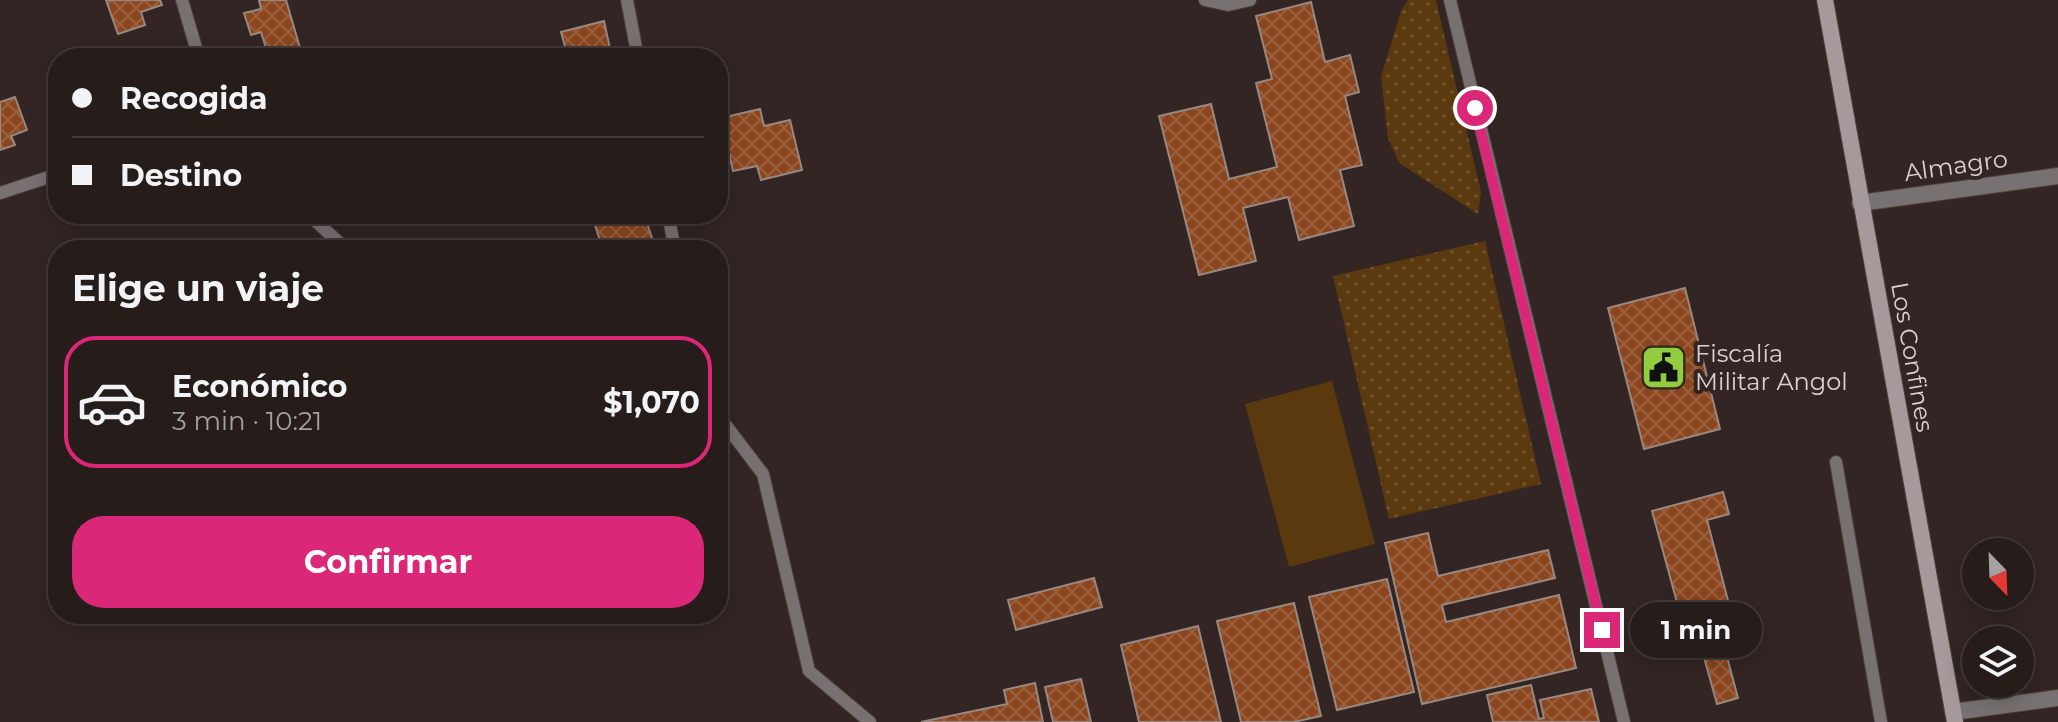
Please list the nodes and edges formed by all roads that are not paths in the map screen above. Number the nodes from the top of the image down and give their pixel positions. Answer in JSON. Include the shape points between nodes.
{"nodes":[{"id":1,"x":182,"y":0,"type":"edge"},
{"id":2,"x":627,"y":0,"type":"edge"},
{"id":3,"x":1205,"y":0,"type":"edge"},
{"id":4,"x":1250,"y":0,"type":"edge"},
{"id":5,"x":1450,"y":0,"type":"edge"},
{"id":6,"x":1825,"y":0,"type":"edge"},
{"id":7,"x":196,"y":48,"type":"edge"},
{"id":8,"x":636,"y":48,"type":"edge"},
{"id":9,"x":2058,"y":176,"type":"edge"},
{"id":10,"x":48,"y":177,"type":"edge"},
{"id":11,"x":0,"y":193,"type":"edge"},
{"id":12,"x":1860,"y":203,"type":"junction"},
{"id":13,"x":319,"y":224,"type":"edge"},
{"id":14,"x":336,"y":240,"type":"edge"},
{"id":15,"x":728,"y":428,"type":"edge"},
{"id":16,"x":1836,"y":462,"type":"dead end"},
{"id":17,"x":2058,"y":698,"type":"edge"},
{"id":18,"x":1954,"y":717,"type":"edge"},
{"id":19,"x":870,"y":722,"type":"edge"},
{"id":20,"x":1624,"y":722,"type":"edge"},
{"id":21,"x":1881,"y":722,"type":"edge"}],
"edges":[{"from":1,"to":7,"type":"lane"},
{"from":2,"to":8,"type":"lane"},
{"from":3,"to":4,"type":"lane","via":[[1228,5]]},
{"from":5,"to":20,"type":"lane"},
{"from":6,"to":12,"type":"main road","name":"Los Confines"},
{"from":9,"to":12,"type":"street","name":"Almagro"},
{"from":10,"to":11,"type":"lane"},
{"from":12,"to":18,"type":"main road","name":"Los Confines"},
{"from":13,"to":14,"type":"lane"},
{"from":15,"to":19,"type":"lane","via":[[763,474],[809,671]]},
{"from":16,"to":21,"type":"lane"},
{"from":17,"to":18,"type":"street"}]}
